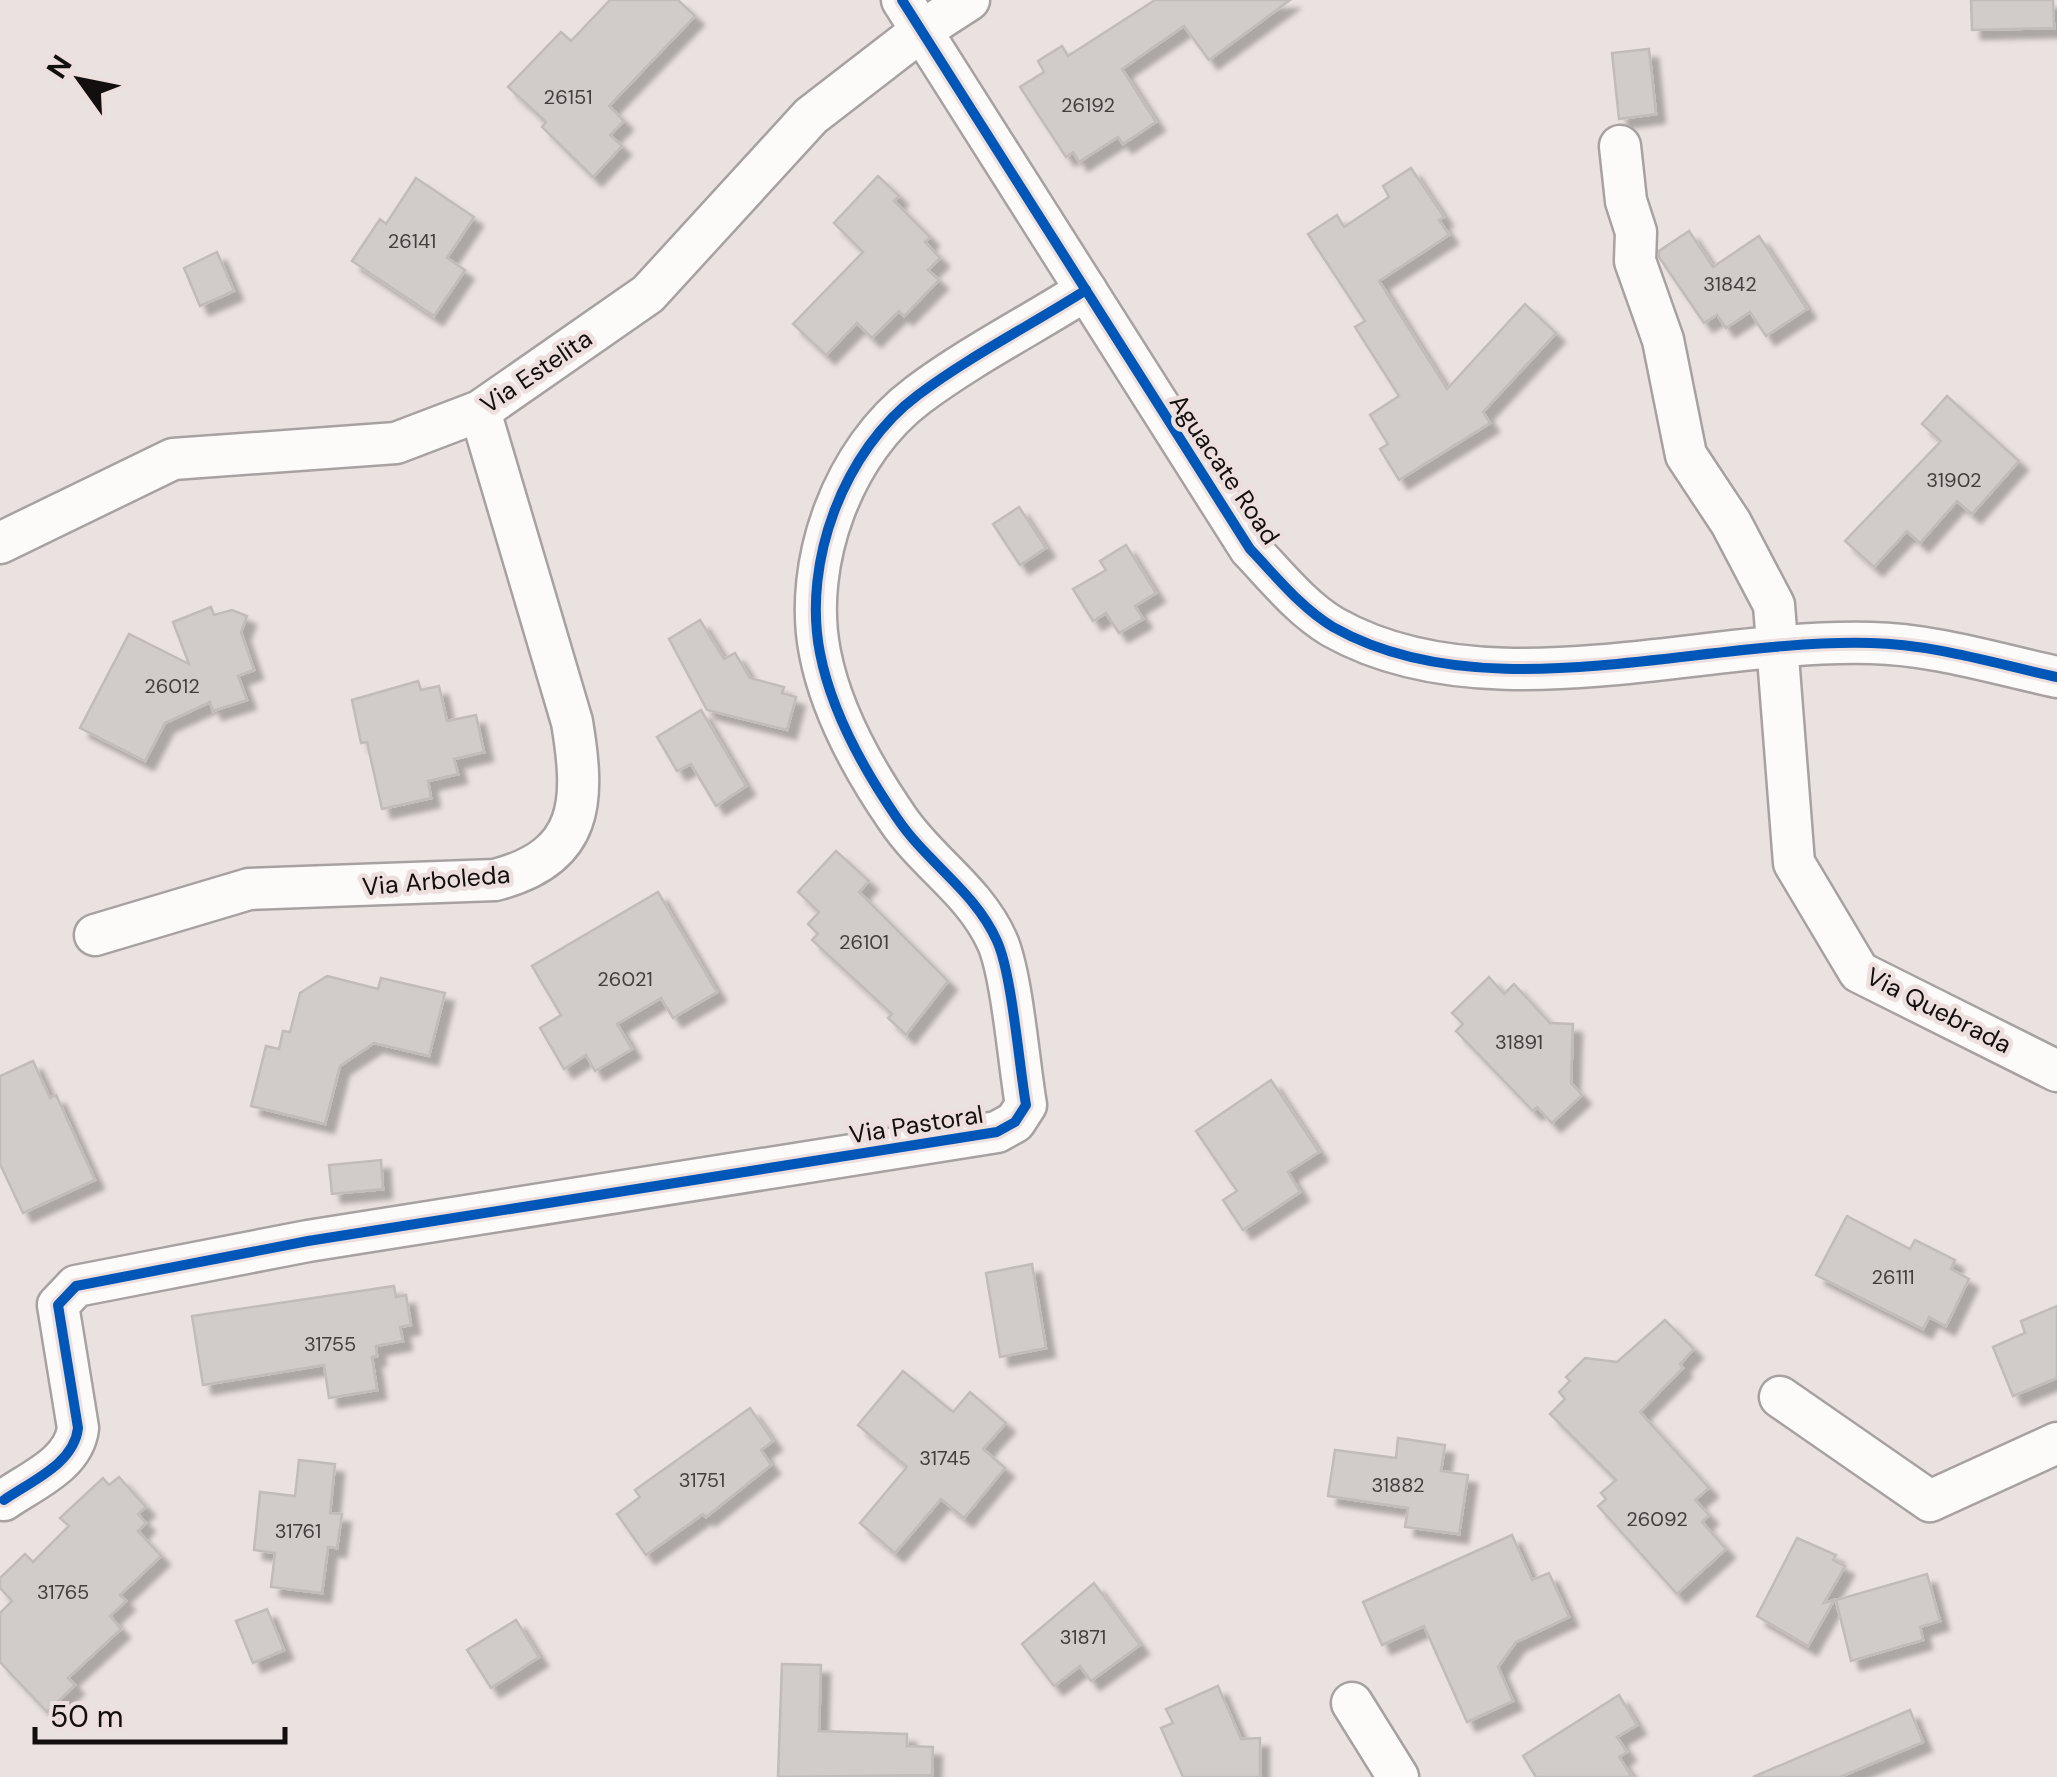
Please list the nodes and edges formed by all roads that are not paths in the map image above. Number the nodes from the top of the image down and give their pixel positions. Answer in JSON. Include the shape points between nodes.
{"nodes":[{"id":1,"x":969,"y":0,"type":"edge"},
{"id":2,"x":912,"y":15,"type":"edge"},
{"id":3,"x":1620,"y":146,"type":"dead end"},
{"id":4,"x":1086,"y":290,"type":"junction"},
{"id":5,"x":480,"y":410,"type":"junction"},
{"id":6,"x":0,"y":542,"type":"edge"},
{"id":7,"x":1779,"y":645,"type":"junction"},
{"id":8,"x":2057,"y":677,"type":"edge"},
{"id":9,"x":96,"y":935,"type":"dead end"},
{"id":10,"x":2057,"y":1071,"type":"edge"},
{"id":11,"x":1780,"y":1397,"type":"dead end"},
{"id":12,"x":2057,"y":1443,"type":"edge"},
{"id":13,"x":4,"y":1500,"type":"dead end"},
{"id":14,"x":1352,"y":1704,"type":"dead end"},
{"id":15,"x":1398,"y":1777,"type":"edge"}],
"edges":[{"from":1,"to":2,"type":"street","name":"Via Estelita"},
{"from":2,"to":4,"type":"street","name":"Aguacate Road"},
{"from":2,"to":5,"type":"street","name":"Via Estelita","via":[[648,294]]},
{"from":3,"to":7,"type":"street","name":"Via Quebrada","via":[[1635,262],[1662,340],[1686,455],[1774,605]]},
{"from":4,"to":7,"type":"street","name":"Aguacate Road","via":[[1250,549],[1331,626],[1422,662],[1474,665],[1545,668]]},
{"from":4,"to":13,"type":"street","name":"Via Pastoral","via":[[916,396],[889,423],[846,485],[819,578],[819,650],[829,691],[861,757],[897,818],[960,884],[999,946],[1026,1105],[1015,1122],[996,1132],[308,1242],[76,1286],[58,1305],[76,1444]]},
{"from":5,"to":6,"type":"street","name":"Via Estelita","via":[[396,443],[173,460]]},
{"from":5,"to":9,"type":"street","name":"Via Arboleda","via":[[572,722],[578,812],[565,838],[534,866],[495,880],[250,889]]},
{"from":7,"to":8,"type":"street","name":"Aguacate Road","via":[[1874,642]]},
{"from":7,"to":10,"type":"street","name":"Via Quebrada","via":[[1794,862],[1859,972]]},
{"from":11,"to":12,"type":"street","via":[[1930,1501]]},
{"from":14,"to":15,"type":"street"}]}
